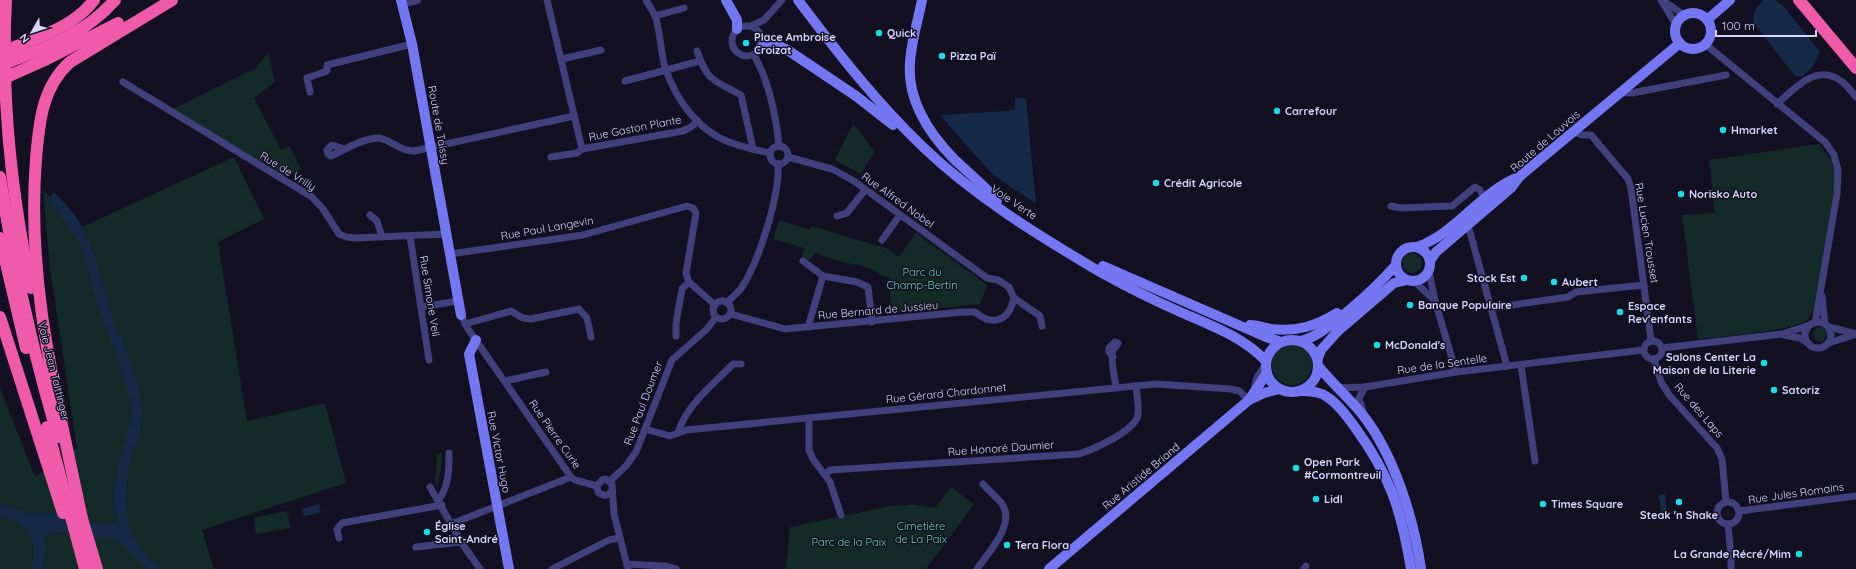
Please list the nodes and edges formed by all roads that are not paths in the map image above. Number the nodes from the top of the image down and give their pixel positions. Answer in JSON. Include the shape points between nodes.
{"nodes":[{"id":1,"x":6,"y":0,"type":"edge"},
{"id":2,"x":94,"y":0,"type":"edge"},
{"id":3,"x":115,"y":0,"type":"edge"},
{"id":4,"x":159,"y":0,"type":"edge"},
{"id":5,"x":172,"y":0,"type":"edge"},
{"id":6,"x":418,"y":0,"type":"edge"},
{"id":7,"x":547,"y":0,"type":"edge"},
{"id":8,"x":646,"y":0,"type":"edge"},
{"id":9,"x":726,"y":0,"type":"edge"},
{"id":10,"x":782,"y":0,"type":"edge"},
{"id":11,"x":798,"y":0,"type":"edge"},
{"id":12,"x":802,"y":0,"type":"edge"},
{"id":13,"x":922,"y":0,"type":"edge"},
{"id":14,"x":1661,"y":0,"type":"edge"},
{"id":15,"x":1730,"y":0,"type":"edge"},
{"id":16,"x":1799,"y":0,"type":"edge"},
{"id":17,"x":1809,"y":0,"type":"edge"},
{"id":18,"x":402,"y":2,"type":"edge"},
{"id":19,"x":684,"y":8,"type":"dead end"},
{"id":20,"x":1684,"y":15,"type":"junction"},
{"id":21,"x":655,"y":16,"type":"junction"},
{"id":22,"x":764,"y":20,"type":"junction"},
{"id":23,"x":1707,"y":20,"type":"junction"},
{"id":24,"x":1676,"y":25,"type":"junction"},
{"id":25,"x":751,"y":26,"type":"junction"},
{"id":26,"x":737,"y":30,"type":"junction"},
{"id":27,"x":761,"y":35,"type":"junction"},
{"id":28,"x":1680,"y":43,"type":"junction"},
{"id":29,"x":412,"y":44,"type":"junction"},
{"id":30,"x":1705,"y":44,"type":"junction"},
{"id":31,"x":761,"y":47,"type":"junction"},
{"id":32,"x":601,"y":50,"type":"dead end"},
{"id":33,"x":5,"y":51,"type":"edge"},
{"id":34,"x":697,"y":51,"type":"dead end"},
{"id":35,"x":754,"y":55,"type":"junction"},
{"id":36,"x":1856,"y":57,"type":"edge"},
{"id":37,"x":562,"y":59,"type":"junction"},
{"id":38,"x":700,"y":61,"type":"junction"},
{"id":39,"x":1856,"y":68,"type":"edge"},
{"id":40,"x":666,"y":70,"type":"junction"},
{"id":41,"x":6,"y":71,"type":"edge"},
{"id":42,"x":1726,"y":75,"type":"dead end"},
{"id":43,"x":625,"y":81,"type":"dead end"},
{"id":44,"x":123,"y":82,"type":"dead end"},
{"id":45,"x":310,"y":92,"type":"dead end"},
{"id":46,"x":1620,"y":92,"type":"junction"},
{"id":47,"x":1856,"y":97,"type":"edge"},
{"id":48,"x":1777,"y":104,"type":"junction"},
{"id":49,"x":574,"y":116,"type":"junction"},
{"id":50,"x":698,"y":121,"type":"junction"},
{"id":51,"x":1574,"y":132,"type":"junction"},
{"id":52,"x":778,"y":146,"type":"junction"},
{"id":53,"x":431,"y":147,"type":"junction"},
{"id":54,"x":924,"y":148,"type":"junction"},
{"id":55,"x":345,"y":149,"type":"dead end"},
{"id":56,"x":582,"y":149,"type":"junction"},
{"id":57,"x":752,"y":149,"type":"junction"},
{"id":58,"x":770,"y":153,"type":"junction"},
{"id":59,"x":788,"y":157,"type":"junction"},
{"id":60,"x":551,"y":158,"type":"dead end"},
{"id":61,"x":778,"y":164,"type":"junction"},
{"id":62,"x":0,"y":177,"type":"edge"},
{"id":63,"x":1519,"y":177,"type":"junction"},
{"id":64,"x":866,"y":190,"type":"junction"},
{"id":65,"x":1485,"y":198,"type":"junction"},
{"id":66,"x":997,"y":201,"type":"junction"},
{"id":67,"x":1392,"y":206,"type":"dead end"},
{"id":68,"x":370,"y":215,"type":"dead end"},
{"id":69,"x":900,"y":215,"type":"junction"},
{"id":70,"x":837,"y":216,"type":"dead end"},
{"id":71,"x":1468,"y":225,"type":"junction"},
{"id":72,"x":446,"y":234,"type":"junction"},
{"id":73,"x":410,"y":236,"type":"junction"},
{"id":74,"x":382,"y":237,"type":"junction"},
{"id":75,"x":0,"y":238,"type":"edge"},
{"id":76,"x":882,"y":240,"type":"dead end"},
{"id":77,"x":1417,"y":247,"type":"junction"},
{"id":78,"x":450,"y":254,"type":"junction"},
{"id":79,"x":802,"y":261,"type":"dead end"},
{"id":80,"x":1396,"y":265,"type":"junction"},
{"id":81,"x":1430,"y":266,"type":"junction"},
{"id":82,"x":823,"y":276,"type":"junction"},
{"id":83,"x":1411,"y":280,"type":"junction"},
{"id":84,"x":689,"y":282,"type":"junction"},
{"id":85,"x":1644,"y":285,"type":"junction"},
{"id":86,"x":1822,"y":286,"type":"junction"},
{"id":87,"x":1014,"y":298,"type":"junction"},
{"id":88,"x":458,"y":301,"type":"junction"},
{"id":89,"x":1435,"y":301,"type":"junction"},
{"id":90,"x":727,"y":303,"type":"junction"},
{"id":91,"x":715,"y":304,"type":"junction"},
{"id":92,"x":421,"y":307,"type":"junction"},
{"id":93,"x":1491,"y":308,"type":"junction"},
{"id":94,"x":1348,"y":311,"type":"junction"},
{"id":95,"x":730,"y":314,"type":"junction"},
{"id":96,"x":0,"y":317,"type":"edge"},
{"id":97,"x":716,"y":318,"type":"junction"},
{"id":98,"x":463,"y":319,"type":"junction"},
{"id":99,"x":872,"y":322,"type":"junction"},
{"id":100,"x":1813,"y":324,"type":"junction"},
{"id":101,"x":1042,"y":326,"type":"dead end"},
{"id":102,"x":1244,"y":326,"type":"junction"},
{"id":103,"x":1827,"y":326,"type":"junction"},
{"id":104,"x":808,"y":327,"type":"junction"},
{"id":105,"x":0,"y":332,"type":"edge"},
{"id":106,"x":1782,"y":334,"type":"junction"},
{"id":107,"x":1856,"y":334,"type":"edge"},
{"id":108,"x":676,"y":336,"type":"dead end"},
{"id":109,"x":591,"y":337,"type":"dead end"},
{"id":110,"x":476,"y":340,"type":"junction"},
{"id":111,"x":1651,"y":340,"type":"junction"},
{"id":112,"x":1302,"y":341,"type":"junction"},
{"id":113,"x":1281,"y":342,"type":"junction"},
{"id":114,"x":1829,"y":343,"type":"junction"},
{"id":115,"x":1810,"y":345,"type":"junction"},
{"id":116,"x":1662,"y":348,"type":"junction"},
{"id":117,"x":1643,"y":350,"type":"junction"},
{"id":118,"x":1113,"y":356,"type":"dead end"},
{"id":119,"x":1654,"y":359,"type":"junction"},
{"id":120,"x":429,"y":360,"type":"dead end"},
{"id":121,"x":1318,"y":363,"type":"junction"},
{"id":122,"x":742,"y":364,"type":"dead end"},
{"id":123,"x":1521,"y":365,"type":"junction"},
{"id":124,"x":1266,"y":366,"type":"junction"},
{"id":125,"x":1507,"y":366,"type":"junction"},
{"id":126,"x":51,"y":369,"type":"junction"},
{"id":127,"x":546,"y":372,"type":"dead end"},
{"id":128,"x":1456,"y":372,"type":"junction"},
{"id":129,"x":505,"y":381,"type":"junction"},
{"id":130,"x":21,"y":384,"type":"junction"},
{"id":131,"x":1136,"y":386,"type":"junction"},
{"id":132,"x":1116,"y":387,"type":"junction"},
{"id":133,"x":1365,"y":387,"type":"junction"},
{"id":134,"x":1337,"y":388,"type":"junction"},
{"id":135,"x":1279,"y":389,"type":"junction"},
{"id":136,"x":1301,"y":391,"type":"junction"},
{"id":137,"x":1249,"y":400,"type":"junction"},
{"id":138,"x":809,"y":420,"type":"junction"},
{"id":139,"x":645,"y":429,"type":"junction"},
{"id":140,"x":678,"y":433,"type":"junction"},
{"id":141,"x":1379,"y":441,"type":"junction"},
{"id":142,"x":449,"y":453,"type":"dead end"},
{"id":143,"x":1535,"y":461,"type":"dead end"},
{"id":144,"x":825,"y":475,"type":"junction"},
{"id":145,"x":571,"y":477,"type":"junction"},
{"id":146,"x":610,"y":481,"type":"junction"},
{"id":147,"x":983,"y":484,"type":"dead end"},
{"id":148,"x":597,"y":486,"type":"junction"},
{"id":149,"x":430,"y":487,"type":"dead end"},
{"id":150,"x":612,"y":490,"type":"junction"},
{"id":151,"x":604,"y":495,"type":"junction"},
{"id":152,"x":1856,"y":496,"type":"edge"},
{"id":153,"x":1726,"y":501,"type":"junction"},
{"id":154,"x":440,"y":502,"type":"junction"},
{"id":155,"x":497,"y":507,"type":"junction"},
{"id":156,"x":1739,"y":512,"type":"junction"},
{"id":157,"x":614,"y":514,"type":"junction"},
{"id":158,"x":841,"y":516,"type":"dead end"},
{"id":159,"x":73,"y":517,"type":"junction"},
{"id":160,"x":451,"y":524,"type":"junction"},
{"id":161,"x":1728,"y":524,"type":"junction"},
{"id":162,"x":78,"y":534,"type":"junction"},
{"id":163,"x":339,"y":538,"type":"dead end"},
{"id":164,"x":620,"y":538,"type":"junction"},
{"id":165,"x":461,"y":542,"type":"junction"},
{"id":166,"x":416,"y":548,"type":"dead end"},
{"id":167,"x":628,"y":567,"type":"edge"},
{"id":168,"x":81,"y":569,"type":"edge"},
{"id":169,"x":85,"y":569,"type":"edge"},
{"id":170,"x":97,"y":569,"type":"edge"},
{"id":171,"x":480,"y":569,"type":"edge"},
{"id":172,"x":509,"y":569,"type":"edge"},
{"id":173,"x":552,"y":569,"type":"edge"},
{"id":174,"x":676,"y":569,"type":"edge"},
{"id":175,"x":977,"y":569,"type":"edge"},
{"id":176,"x":1049,"y":569,"type":"edge"},
{"id":177,"x":1411,"y":569,"type":"edge"},
{"id":178,"x":1421,"y":569,"type":"edge"},
{"id":179,"x":1731,"y":569,"type":"edge"}],
"edges":[{"from":1,"to":126,"type":"highway","via":[[5,108],[11,171],[22,245]]},
{"from":2,"to":33,"type":"highway","via":[[69,23]]},
{"from":3,"to":41,"type":"highway","via":[[95,20],[73,35]]},
{"from":4,"to":41,"type":"highway","via":[[75,45]]},
{"from":5,"to":126,"type":"highway","via":[[70,62],[53,82],[44,103],[35,178],[34,233],[40,306]]},
{"from":6,"to":18,"type":"street"},
{"from":7,"to":37,"type":"street"},
{"from":8,"to":21,"type":"street"},
{"from":9,"to":26,"type":"main road","via":[[737,20]]},
{"from":10,"to":22,"type":"street"},
{"from":11,"to":54,"type":"main road","name":"Voie Verte","via":[[855,74]]},
{"from":12,"to":66,"type":"main road","name":"Voie Verte","via":[[881,100],[936,153]]},
{"from":13,"to":66,"type":"main road","via":[[910,62],[912,94],[930,129],[950,155]]},
{"from":14,"to":20,"type":"street"},
{"from":14,"to":24,"type":"street"},
{"from":15,"to":23,"type":"main road"},
{"from":16,"to":39,"type":"highway"},
{"from":17,"to":36,"type":"highway"},
{"from":18,"to":29,"type":"main road","name":"Route de Taissy"},
{"from":19,"to":21,"type":"street"},
{"from":20,"to":23,"type":"main road","via":[[1694,13]]},
{"from":20,"to":24,"type":"main road"},
{"from":21,"to":40,"type":"street"},
{"from":22,"to":25,"type":"street"},
{"from":22,"to":27,"type":"street"},
{"from":23,"to":30,"type":"main road","via":[[1710,24],[1710,35]]},
{"from":24,"to":28,"type":"main road","via":[[1675,31]]},
{"from":25,"to":26,"type":"street"},
{"from":25,"to":27,"type":"street"},
{"from":26,"to":35,"type":"street","via":[[732,37],[733,49],[740,56]]},
{"from":27,"to":31,"type":"street"},
{"from":28,"to":30,"type":"main road","via":[[1690,48]]},
{"from":28,"to":46,"type":"main road","name":"Route de Louvois"},
{"from":29,"to":45,"type":"street","via":[[327,65],[327,71],[307,78]]},
{"from":29,"to":53,"type":"main road","name":"Route de Taissy"},
{"from":30,"to":48,"type":"street"},
{"from":31,"to":35,"type":"street"},
{"from":31,"to":54,"type":"main road","via":[[774,44],[786,49],[856,96],[917,146]]},
{"from":32,"to":37,"type":"street"},
{"from":34,"to":38,"type":"street"},
{"from":35,"to":52,"type":"street","via":[[775,117]]},
{"from":37,"to":49,"type":"street"},
{"from":38,"to":40,"type":"street"},
{"from":38,"to":57,"type":"street","via":[[708,75],[721,86],[741,95]]},
{"from":40,"to":43,"type":"street"},
{"from":40,"to":50,"type":"street","via":[[680,99]]},
{"from":42,"to":46,"type":"street","via":[[1632,93]]},
{"from":44,"to":74,"type":"street","name":"Rue de Vrilly","via":[[312,197],[342,236]]},
{"from":46,"to":51,"type":"main road","name":"Route de Louvois"},
{"from":47,"to":48,"type":"street","via":[[1842,81],[1826,74],[1808,77]]},
{"from":48,"to":86,"type":"street","via":[[1825,142],[1834,155],[1838,170],[1838,194]]},
{"from":49,"to":53,"type":"street"},
{"from":49,"to":56,"type":"street"},
{"from":50,"to":56,"type":"street","name":"Rue Gaston Plante","via":[[683,131]]},
{"from":50,"to":57,"type":"street","via":[[728,142]]},
{"from":51,"to":63,"type":"main road","name":"Route de Louvois"},
{"from":51,"to":85,"type":"street","name":"Rue Lucien Trousset","via":[[1591,135],[1628,179]]},
{"from":52,"to":58,"type":"street"},
{"from":52,"to":59,"type":"street","via":[[786,149]]},
{"from":53,"to":55,"type":"street","via":[[407,151],[379,138]]},
{"from":53,"to":72,"type":"main road","name":"Route de Taissy"},
{"from":54,"to":124,"type":"main road","name":"Voie Verte","via":[[1000,209],[1080,260],[1150,299],[1245,342]]},
{"from":56,"to":60,"type":"street","name":"Rue Gaston Plante","via":[[577,153]]},
{"from":57,"to":58,"type":"street"},
{"from":58,"to":61,"type":"street","via":[[772,162]]},
{"from":59,"to":61,"type":"street","via":[[783,164]]},
{"from":59,"to":64,"type":"street","name":"Rue Alfred Nobel","via":[[832,169]]},
{"from":61,"to":90,"type":"street","via":[[774,198],[755,261],[741,287]]},
{"from":62,"to":159,"type":"highway","name":"Voie Jean Taittinger","via":[[30,333]]},
{"from":63,"to":65,"type":"main road","via":[[1505,182]]},
{"from":63,"to":71,"type":"main road","name":"Route de Louvois","via":[[1511,188]]},
{"from":64,"to":69,"type":"street","name":"Rue Alfred Nobel"},
{"from":64,"to":70,"type":"street","via":[[847,213]]},
{"from":65,"to":67,"type":"street","via":[[1475,187],[1452,206]]},
{"from":65,"to":77,"type":"main road","via":[[1442,233]]},
{"from":66,"to":102,"type":"main road","name":"Voie Verte","via":[[1101,266]]},
{"from":68,"to":74,"type":"street","via":[[377,221]]},
{"from":69,"to":76,"type":"street"},
{"from":69,"to":87,"type":"street","name":"Rue Alfred Nobel","via":[[987,278],[998,280],[1009,287]]},
{"from":71,"to":81,"type":"main road","name":"Route de Louvois","via":[[1436,252]]},
{"from":71,"to":93,"type":"street"},
{"from":72,"to":73,"type":"street","name":"Rue de Vrilly"},
{"from":72,"to":78,"type":"main road","name":"Route de Taissy"},
{"from":73,"to":74,"type":"street","name":"Rue de Vrilly"},
{"from":73,"to":92,"type":"street","name":"Rue Simone Veil"},
{"from":75,"to":159,"type":"highway","name":"Voie Jean Taittinger","via":[[19,322]]},
{"from":77,"to":80,"type":"main road","via":[[1411,246],[1402,250],[1397,256]]},
{"from":77,"to":81,"type":"main road","via":[[1426,252]]},
{"from":78,"to":84,"type":"street","name":"Rue Paul Langevin","via":[[583,235],[688,206],[696,213],[686,273]]},
{"from":78,"to":88,"type":"main road"},
{"from":79,"to":82,"type":"street"},
{"from":80,"to":83,"type":"main road","via":[[1399,274]]},
{"from":80,"to":94,"type":"main road"},
{"from":81,"to":83,"type":"main road","via":[[1423,278]]},
{"from":81,"to":89,"type":"street"},
{"from":82,"to":99,"type":"street","via":[[868,286]]},
{"from":82,"to":104,"type":"street"},
{"from":83,"to":89,"type":"street"},
{"from":83,"to":121,"type":"main road","via":[[1394,283],[1355,315],[1326,343]]},
{"from":84,"to":91,"type":"street"},
{"from":84,"to":108,"type":"street","via":[[682,289]]},
{"from":85,"to":93,"type":"street","via":[[1576,292],[1568,297]]},
{"from":85,"to":111,"type":"street","name":"Rue Lucien Trousset"},
{"from":86,"to":100,"type":"street"},
{"from":86,"to":103,"type":"street"},
{"from":87,"to":99,"type":"street","name":"Rue Bernard de Jussieu","via":[[1012,308],[1004,318],[994,322],[984,320],[975,312]]},
{"from":87,"to":101,"type":"street","via":[[1040,316]]},
{"from":88,"to":92,"type":"street"},
{"from":88,"to":98,"type":"main road"},
{"from":89,"to":128,"type":"street"},
{"from":90,"to":91,"type":"street"},
{"from":90,"to":95,"type":"street"},
{"from":91,"to":97,"type":"street","via":[[713,310]]},
{"from":92,"to":120,"type":"street","name":"Rue Simone Veil"},
{"from":93,"to":125,"type":"street"},
{"from":94,"to":102,"type":"main road","via":[[1343,310],[1311,327],[1299,329],[1270,329],[1252,324]]},
{"from":94,"to":112,"type":"main road","via":[[1309,340]]},
{"from":95,"to":97,"type":"street","via":[[724,319]]},
{"from":95,"to":104,"type":"street","name":"Rue Bernard de Jussieu","via":[[777,327]]},
{"from":96,"to":130,"type":"highway"},
{"from":97,"to":139,"type":"street","name":"Rue Paul Doumer","via":[[672,360]]},
{"from":98,"to":109,"type":"street","via":[[511,311],[523,318],[531,319],[579,309],[587,318]]},
{"from":98,"to":110,"type":"street","name":"Rue Pierre Curie"},
{"from":99,"to":104,"type":"street","name":"Rue Bernard de Jussieu"},
{"from":100,"to":103,"type":"street"},
{"from":100,"to":106,"type":"street"},
{"from":100,"to":115,"type":"street","via":[[1805,334]]},
{"from":102,"to":113,"type":"main road","name":"Voie Verte"},
{"from":103,"to":107,"type":"street"},
{"from":103,"to":114,"type":"street","via":[[1831,335]]},
{"from":105,"to":130,"type":"highway"},
{"from":106,"to":115,"type":"street","via":[[1800,338]]},
{"from":106,"to":116,"type":"street"},
{"from":107,"to":114,"type":"street"},
{"from":110,"to":129,"type":"street","name":"Rue Pierre Curie"},
{"from":110,"to":155,"type":"main road","name":"Rue Victor Hugo","via":[[469,354]]},
{"from":111,"to":116,"type":"street","via":[[1658,342]]},
{"from":111,"to":117,"type":"street","via":[[1645,344]]},
{"from":112,"to":113,"type":"main road"},
{"from":112,"to":121,"type":"main road","via":[[1308,345]]},
{"from":113,"to":124,"type":"main road","via":[[1269,353]]},
{"from":114,"to":115,"type":"street","via":[[1820,348]]},
{"from":116,"to":119,"type":"street","via":[[1659,356]]},
{"from":117,"to":119,"type":"street","via":[[1647,357]]},
{"from":117,"to":123,"type":"street","name":"Rue de la Sentelle"},
{"from":118,"to":132,"type":"street"},
{"from":119,"to":153,"type":"street","name":"Rue des Laps","via":[[1661,382],[1670,396],[1717,448],[1722,459]]},
{"from":121,"to":134,"type":"main road"},
{"from":121,"to":136,"type":"main road","via":[[1313,382]]},
{"from":122,"to":140,"type":"street","via":[[733,364],[688,412],[681,422]]},
{"from":123,"to":125,"type":"street","name":"Rue de la Sentelle"},
{"from":123,"to":143,"type":"street"},
{"from":124,"to":135,"type":"main road","via":[[1274,385]]},
{"from":124,"to":137,"type":"main road","name":"Rue Aristide Briand"},
{"from":125,"to":128,"type":"street","name":"Rue de la Sentelle"},
{"from":126,"to":159,"type":"highway"},
{"from":127,"to":129,"type":"street"},
{"from":128,"to":133,"type":"street","name":"Rue de la Sentelle"},
{"from":129,"to":145,"type":"street","name":"Rue Pierre Curie"},
{"from":130,"to":159,"type":"highway"},
{"from":131,"to":132,"type":"street","name":"Rue Gérard Chardonnet"},
{"from":131,"to":137,"type":"street","name":"Rue Gérard Chardonnet","via":[[1156,384],[1232,389],[1240,391]]},
{"from":131,"to":144,"type":"street","name":"Rue Honoré Daumier","via":[[1138,414],[1135,422],[1095,448],[1079,454],[830,470]]},
{"from":132,"to":138,"type":"street","name":"Rue Gérard Chardonnet"},
{"from":133,"to":134,"type":"street","name":"Rue de la Sentelle"},
{"from":133,"to":141,"type":"street","via":[[1359,398],[1360,409]]},
{"from":134,"to":141,"type":"main road","via":[[1362,414]]},
{"from":135,"to":136,"type":"main road"},
{"from":135,"to":137,"type":"main road","name":"Rue Aristide Briand"},
{"from":136,"to":177,"type":"main road","via":[[1322,394],[1333,402],[1347,416],[1368,445],[1394,494]]},
{"from":137,"to":176,"type":"main road","name":"Rue Aristide Briand"},
{"from":138,"to":140,"type":"street","name":"Rue Gérard Chardonnet","via":[[686,430]]},
{"from":138,"to":144,"type":"street","via":[[809,450],[813,460]]},
{"from":139,"to":140,"type":"street","name":"Rue Gérard Chardonnet","via":[[670,436]]},
{"from":139,"to":146,"type":"street","name":"Rue Paul Doumer","via":[[636,452]]},
{"from":141,"to":178,"type":"main road","via":[[1401,486]]},
{"from":142,"to":154,"type":"street","via":[[449,474]]},
{"from":144,"to":158,"type":"street","via":[[830,482]]},
{"from":145,"to":148,"type":"street","name":"Rue Pierre Curie"},
{"from":145,"to":155,"type":"street"},
{"from":146,"to":148,"type":"street","via":[[602,480]]},
{"from":146,"to":150,"type":"street"},
{"from":147,"to":175,"type":"street","via":[[1003,505],[1007,518],[1005,528]]},
{"from":148,"to":151,"type":"street","via":[[598,492]]},
{"from":149,"to":154,"type":"street"},
{"from":150,"to":151,"type":"street"},
{"from":150,"to":157,"type":"street"},
{"from":151,"to":157,"type":"street"},
{"from":152,"to":156,"type":"street","name":"Rue Jules Romains"},
{"from":153,"to":156,"type":"street","via":[[1737,506]]},
{"from":153,"to":161,"type":"street","via":[[1717,508],[1716,514],[1718,519]]},
{"from":154,"to":160,"type":"street"},
{"from":154,"to":163,"type":"street","via":[[342,522],[337,529]]},
{"from":155,"to":160,"type":"street"},
{"from":155,"to":172,"type":"main road","name":"Rue Victor Hugo"},
{"from":156,"to":161,"type":"street","via":[[1738,518]]},
{"from":157,"to":164,"type":"street"},
{"from":159,"to":162,"type":"highway","name":"Voie Jean Taittinger"},
{"from":159,"to":162,"type":"highway"},
{"from":160,"to":165,"type":"street"},
{"from":161,"to":179,"type":"street"},
{"from":162,"to":168,"type":"highway"},
{"from":162,"to":169,"type":"highway","name":"Voie Jean Taittinger"},
{"from":162,"to":170,"type":"highway","name":"Voie Jean Taittinger"},
{"from":164,"to":167,"type":"street"},
{"from":164,"to":173,"type":"street","via":[[609,540]]},
{"from":165,"to":166,"type":"street"},
{"from":165,"to":171,"type":"street"},
{"from":167,"to":174,"type":"street","via":[[665,566]]}]}
